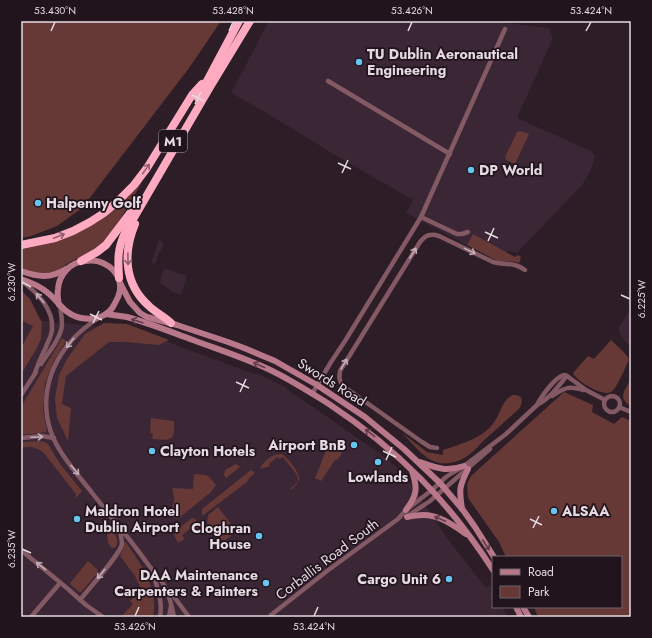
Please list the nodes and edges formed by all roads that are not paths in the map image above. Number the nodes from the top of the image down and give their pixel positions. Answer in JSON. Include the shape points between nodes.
{"nodes":[{"id":1,"x":239,"y":21,"type":"edge"},
{"id":2,"x":247,"y":21,"type":"edge"},
{"id":3,"x":250,"y":21,"type":"edge"},
{"id":4,"x":505,"y":29,"type":"dead end"},
{"id":5,"x":211,"y":73,"type":"junction"},
{"id":6,"x":328,"y":81,"type":"dead end"},
{"id":7,"x":210,"y":87,"type":"junction"},
{"id":8,"x":450,"y":154,"type":"junction"},
{"id":9,"x":148,"y":196,"type":"junction"},
{"id":10,"x":421,"y":217,"type":"junction"},
{"id":11,"x":468,"y":232,"type":"dead end"},
{"id":12,"x":21,"y":246,"type":"edge"},
{"id":13,"x":80,"y":261,"type":"junction"},
{"id":14,"x":69,"y":267,"type":"junction"},
{"id":15,"x":525,"y":270,"type":"dead end"},
{"id":16,"x":21,"y":271,"type":"edge"},
{"id":17,"x":21,"y":280,"type":"edge"},
{"id":18,"x":120,"y":281,"type":"junction"},
{"id":19,"x":60,"y":305,"type":"junction"},
{"id":20,"x":106,"y":314,"type":"junction"},
{"id":21,"x":99,"y":318,"type":"junction"},
{"id":22,"x":171,"y":323,"type":"junction"},
{"id":23,"x":35,"y":373,"type":"junction"},
{"id":24,"x":568,"y":376,"type":"junction"},
{"id":25,"x":318,"y":385,"type":"junction"},
{"id":26,"x":586,"y":390,"type":"junction"},
{"id":27,"x":312,"y":394,"type":"junction"},
{"id":28,"x":21,"y":395,"type":"edge"},
{"id":29,"x":547,"y":398,"type":"junction"},
{"id":30,"x":605,"y":400,"type":"junction"},
{"id":31,"x":537,"y":405,"type":"junction"},
{"id":32,"x":619,"y":407,"type":"junction"},
{"id":33,"x":631,"y":412,"type":"edge"},
{"id":34,"x":21,"y":438,"type":"edge"},
{"id":35,"x":54,"y":438,"type":"junction"},
{"id":36,"x":436,"y":448,"type":"dead end"},
{"id":37,"x":417,"y":460,"type":"junction"},
{"id":38,"x":466,"y":467,"type":"junction"},
{"id":39,"x":410,"y":468,"type":"junction"},
{"id":40,"x":440,"y":483,"type":"junction"},
{"id":41,"x":444,"y":488,"type":"junction"},
{"id":42,"x":432,"y":490,"type":"junction"},
{"id":43,"x":437,"y":495,"type":"junction"},
{"id":44,"x":406,"y":510,"type":"junction"},
{"id":45,"x":462,"y":510,"type":"junction"},
{"id":46,"x":407,"y":517,"type":"junction"},
{"id":47,"x":398,"y":519,"type":"junction"},
{"id":48,"x":120,"y":528,"type":"junction"},
{"id":49,"x":469,"y":536,"type":"junction"},
{"id":50,"x":21,"y":550,"type":"edge"},
{"id":51,"x":493,"y":556,"type":"edge"},
{"id":52,"x":492,"y":569,"type":"edge"},
{"id":53,"x":152,"y":570,"type":"junction"},
{"id":54,"x":60,"y":582,"type":"junction"},
{"id":55,"x":166,"y":591,"type":"junction"},
{"id":56,"x":80,"y":600,"type":"junction"},
{"id":57,"x":171,"y":606,"type":"junction"},
{"id":58,"x":516,"y":608,"type":"edge"},
{"id":59,"x":524,"y":608,"type":"edge"},
{"id":60,"x":269,"y":616,"type":"edge"},
{"id":61,"x":31,"y":617,"type":"edge"},
{"id":62,"x":103,"y":617,"type":"edge"},
{"id":63,"x":160,"y":617,"type":"edge"},
{"id":64,"x":169,"y":617,"type":"edge"},
{"id":65,"x":174,"y":617,"type":"edge"},
{"id":66,"x":189,"y":617,"type":"edge"},
{"id":67,"x":521,"y":617,"type":"edge"},
{"id":68,"x":529,"y":617,"type":"edge"}],
"edges":[{"from":1,"to":5,"type":"highway","number":"M1"},
{"from":2,"to":7,"type":"highway","number":"M1"},
{"from":3,"to":7,"type":"highway","number":"M1"},
{"from":4,"to":8,"type":"street"},
{"from":12,"to":5,"type":"highway","number":"M1","one_way":true,"via":[[73,231],[104,213],[119,200],[147,168],[192,95]]},
{"from":5,"to":13,"type":"highway","number":"M1","via":[[134,209],[106,245]]},
{"from":6,"to":8,"type":"street"},
{"from":7,"to":9,"type":"highway","number":"M1"},
{"from":8,"to":10,"type":"street"},
{"from":9,"to":18,"type":"highway","number":"M1","via":[[125,233],[118,250]]},
{"from":9,"to":22,"type":"highway","number":"M1","one_way":true,"via":[[130,236],[127,254],[129,274],[144,301]]},
{"from":10,"to":11,"type":"street","via":[[457,234]]},
{"from":10,"to":25,"type":"street"},
{"from":13,"to":14,"type":"main road"},
{"from":13,"to":18,"type":"main road","via":[[101,262],[114,271]]},
{"from":14,"to":16,"type":"main road","via":[[52,276],[44,277]]},
{"from":14,"to":19,"type":"main road","via":[[59,282]]},
{"from":36,"to":15,"type":"street","one_way":true,"via":[[422,442],[344,386],[340,381],[340,371],[423,237],[433,234],[493,262],[515,264]]},
{"from":17,"to":19,"type":"main road","via":[[42,289]]},
{"from":23,"to":17,"type":"street","one_way":true,"via":[[50,336],[52,321],[40,298]]},
{"from":18,"to":20,"type":"main road","via":[[118,299]]},
{"from":18,"to":22,"type":"main road","name":"Swords Road","via":[[130,302],[140,313]]},
{"from":19,"to":21,"type":"main road","via":[[72,316]]},
{"from":19,"to":23,"type":"street","via":[[61,333]]},
{"from":20,"to":21,"type":"main road"},
{"from":27,"to":20,"type":"main road","name":"Swords Road","one_way":true,"via":[[266,368],[236,355],[143,322]]},
{"from":21,"to":35,"type":"street","one_way":true,"via":[[84,328],[72,341],[56,363],[51,375],[46,409]]},
{"from":22,"to":25,"type":"main road","name":"Swords Road","via":[[275,361]]},
{"from":23,"to":28,"type":"street"},
{"from":24,"to":26,"type":"street"},
{"from":24,"to":29,"type":"street"},
{"from":24,"to":31,"type":"street","via":[[559,377]]},
{"from":25,"to":27,"type":"street"},
{"from":25,"to":37,"type":"main road","name":"Swords Road","via":[[369,420]]},
{"from":26,"to":29,"type":"street","via":[[565,388]]},
{"from":26,"to":30,"type":"street"},
{"from":39,"to":27,"type":"main road","name":"Swords Road","one_way":true,"via":[[359,424]]},
{"from":29,"to":31,"type":"street"},
{"from":30,"to":32,"type":"street","via":[[609,396],[614,396],[620,402]]},
{"from":30,"to":32,"type":"street","via":[[604,408],[608,411],[616,411]]},
{"from":31,"to":38,"type":"street"},
{"from":32,"to":33,"type":"street"},
{"from":34,"to":35,"type":"street","one_way":true},
{"from":35,"to":48,"type":"street","one_way":true,"via":[[62,455]]},
{"from":37,"to":38,"type":"main road","via":[[443,469]]},
{"from":37,"to":40,"type":"main road","name":"Swords Road"},
{"from":38,"to":40,"type":"street","name":"Corballis Road South","via":[[452,473]]},
{"from":38,"to":41,"type":"street","name":"Corballis Road South"},
{"from":38,"to":45,"type":"main road","via":[[460,488]]},
{"from":39,"to":42,"type":"main road","name":"Swords Road"},
{"from":39,"to":44,"type":"main road","via":[[416,492]]},
{"from":40,"to":41,"type":"main road","name":"Swords Road"},
{"from":40,"to":42,"type":"street","name":"Corballis Road South"},
{"from":41,"to":43,"type":"street","name":"Corballis Road South"},
{"from":41,"to":45,"type":"main road","name":"Swords Road"},
{"from":42,"to":43,"type":"main road","name":"Swords Road"},
{"from":42,"to":44,"type":"street","name":"Corballis Road South"},
{"from":43,"to":46,"type":"street","name":"Corballis Road South"},
{"from":43,"to":49,"type":"main road","name":"Swords Road"},
{"from":44,"to":47,"type":"street","name":"Corballis Road South"},
{"from":45,"to":51,"type":"main road","name":"Swords Road","one_way":true},
{"from":46,"to":47,"type":"street","name":"Corballis Road South"},
{"from":49,"to":46,"type":"main road","one_way":true,"via":[[433,516]]},
{"from":47,"to":60,"type":"street","name":"Corballis Road South"},
{"from":48,"to":53,"type":"street"},
{"from":48,"to":56,"type":"street","one_way":true,"via":[[120,548]]},
{"from":49,"to":52,"type":"main road","name":"Swords Road"},
{"from":54,"to":50,"type":"street","one_way":true},
{"from":53,"to":55,"type":"street"},
{"from":53,"to":63,"type":"street","via":[[160,599]]},
{"from":54,"to":56,"type":"street"},
{"from":54,"to":61,"type":"street"},
{"from":55,"to":57,"type":"street"},
{"from":55,"to":66,"type":"street","via":[[172,594]]},
{"from":56,"to":62,"type":"street"},
{"from":57,"to":64,"type":"street"},
{"from":57,"to":65,"type":"street"},
{"from":58,"to":67,"type":"main road"},
{"from":59,"to":68,"type":"main road"}]}
